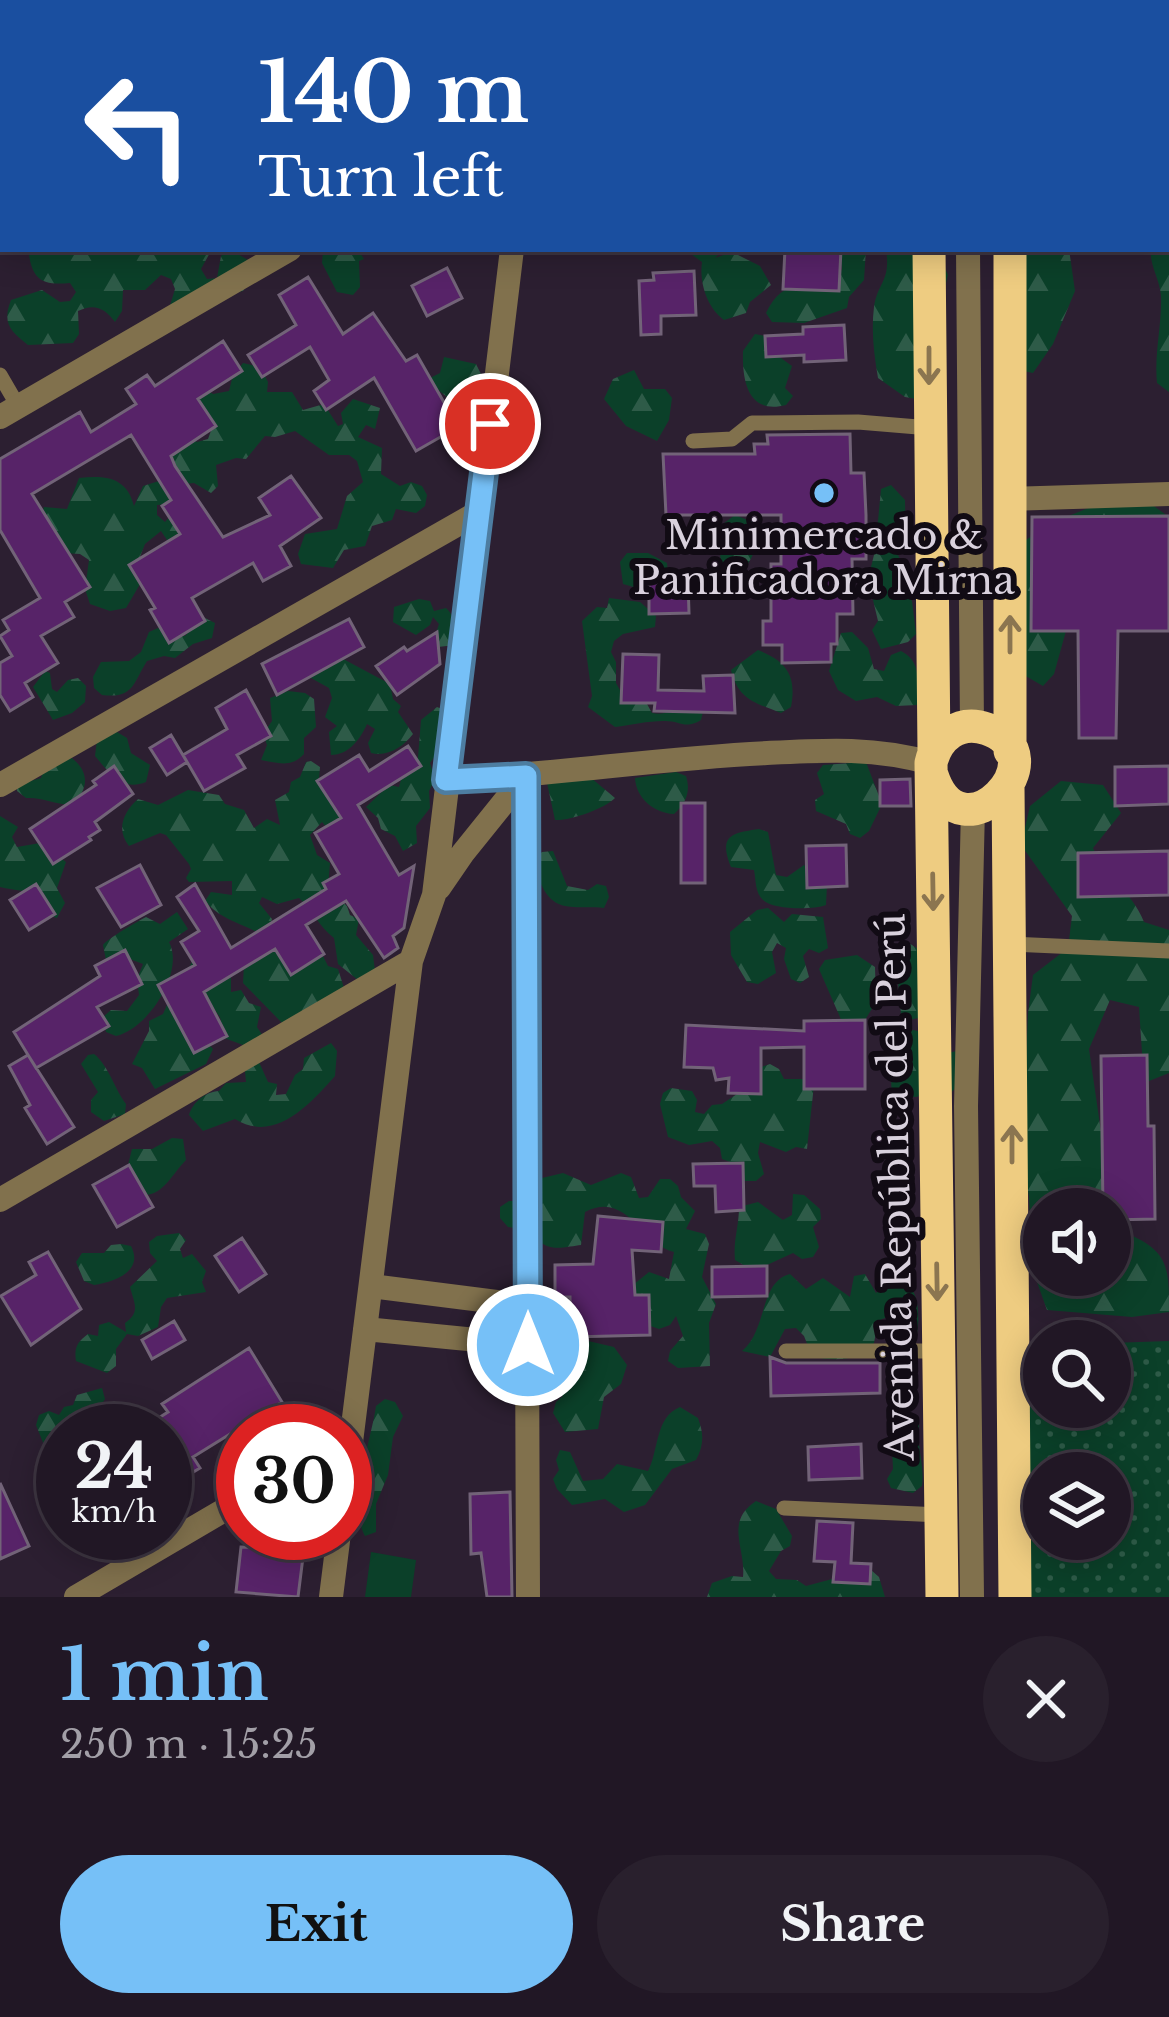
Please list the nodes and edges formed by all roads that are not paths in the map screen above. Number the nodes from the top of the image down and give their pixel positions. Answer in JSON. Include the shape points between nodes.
{"nodes":[{"id":1,"x":285,"y":252,"type":"edge"},
{"id":2,"x":512,"y":252,"type":"edge"},
{"id":3,"x":929,"y":252,"type":"edge"},
{"id":4,"x":968,"y":252,"type":"edge"},
{"id":5,"x":1010,"y":252,"type":"edge"},
{"id":6,"x":0,"y":376,"type":"edge"},
{"id":7,"x":9,"y":412,"type":"edge"},
{"id":8,"x":929,"y":428,"type":"junction"},
{"id":9,"x":693,"y":441,"type":"dead end"},
{"id":10,"x":1169,"y":494,"type":"edge"},
{"id":11,"x":1010,"y":499,"type":"junction"},
{"id":12,"x":479,"y":512,"type":"junction"},
{"id":13,"x":972,"y":726,"type":"junction"},
{"id":14,"x":1010,"y":751,"type":"junction"},
{"id":15,"x":932,"y":763,"type":"junction"},
{"id":16,"x":526,"y":776,"type":"junction"},
{"id":17,"x":446,"y":780,"type":"junction"},
{"id":18,"x":0,"y":785,"type":"edge"},
{"id":19,"x":1008,"y":787,"type":"junction"},
{"id":20,"x":973,"y":808,"type":"junction"},
{"id":21,"x":434,"y":895,"type":"junction"},
{"id":22,"x":1012,"y":944,"type":"junction"},
{"id":23,"x":1169,"y":951,"type":"edge"},
{"id":24,"x":411,"y":961,"type":"junction"},
{"id":25,"x":0,"y":1200,"type":"edge"},
{"id":26,"x":371,"y":1286,"type":"junction"},
{"id":27,"x":528,"y":1306,"type":"junction"},
{"id":28,"x":365,"y":1329,"type":"junction"},
{"id":29,"x":528,"y":1345,"type":"junction"},
{"id":30,"x":786,"y":1351,"type":"dead end"},
{"id":31,"x":938,"y":1351,"type":"junction"},
{"id":32,"x":354,"y":1404,"type":"edge"},
{"id":33,"x":784,"y":1508,"type":"dead end"},
{"id":34,"x":216,"y":1515,"type":"edge"},
{"id":35,"x":941,"y":1515,"type":"junction"},
{"id":36,"x":336,"y":1560,"type":"edge"},
{"id":37,"x":76,"y":1597,"type":"edge"},
{"id":38,"x":331,"y":1597,"type":"edge"},
{"id":39,"x":528,"y":1597,"type":"edge"},
{"id":40,"x":942,"y":1597,"type":"edge"},
{"id":41,"x":972,"y":1597,"type":"edge"},
{"id":42,"x":1015,"y":1597,"type":"edge"}],
"edges":[{"from":1,"to":7,"type":"street"},
{"from":2,"to":12,"type":"street"},
{"from":3,"to":8,"type":"highway","name":"Avenida República del Perú","one_way":true},
{"from":4,"to":13,"type":"street"},
{"from":5,"to":11,"type":"highway"},
{"from":6,"to":7,"type":"lane"},
{"from":8,"to":9,"type":"lane","via":[[752,423],[733,439]]},
{"from":8,"to":15,"type":"highway","name":"Avenida República del Perú"},
{"from":10,"to":11,"type":"street"},
{"from":14,"to":11,"type":"highway","one_way":true},
{"from":12,"to":17,"type":"street"},
{"from":12,"to":18,"type":"street"},
{"from":13,"to":14,"type":"highway","via":[[995,732]]},
{"from":13,"to":15,"type":"highway","via":[[949,733]]},
{"from":14,"to":19,"type":"highway"},
{"from":15,"to":16,"type":"street","via":[[859,748]]},
{"from":15,"to":20,"type":"highway","via":[[943,797]]},
{"from":15,"to":31,"type":"highway","name":"Avenida República del Perú","one_way":true},
{"from":16,"to":17,"type":"street"},
{"from":16,"to":21,"type":"street"},
{"from":16,"to":27,"type":"street"},
{"from":17,"to":21,"type":"street"},
{"from":19,"to":20,"type":"highway"},
{"from":19,"to":22,"type":"highway"},
{"from":20,"to":41,"type":"street","via":[[966,1106]]},
{"from":21,"to":24,"type":"street"},
{"from":22,"to":23,"type":"lane"},
{"from":42,"to":22,"type":"highway","one_way":true},
{"from":24,"to":25,"type":"street"},
{"from":24,"to":26,"type":"street"},
{"from":26,"to":27,"type":"street"},
{"from":26,"to":28,"type":"street"},
{"from":27,"to":29,"type":"street"},
{"from":28,"to":29,"type":"street"},
{"from":28,"to":32,"type":"street"},
{"from":29,"to":39,"type":"street"},
{"from":30,"to":31,"type":"lane"},
{"from":31,"to":35,"type":"highway","name":"Avenida República del Perú"},
{"from":33,"to":35,"type":"lane"},
{"from":34,"to":37,"type":"street"},
{"from":35,"to":40,"type":"highway","name":"Avenida República del Perú"},
{"from":36,"to":38,"type":"street"}]}
